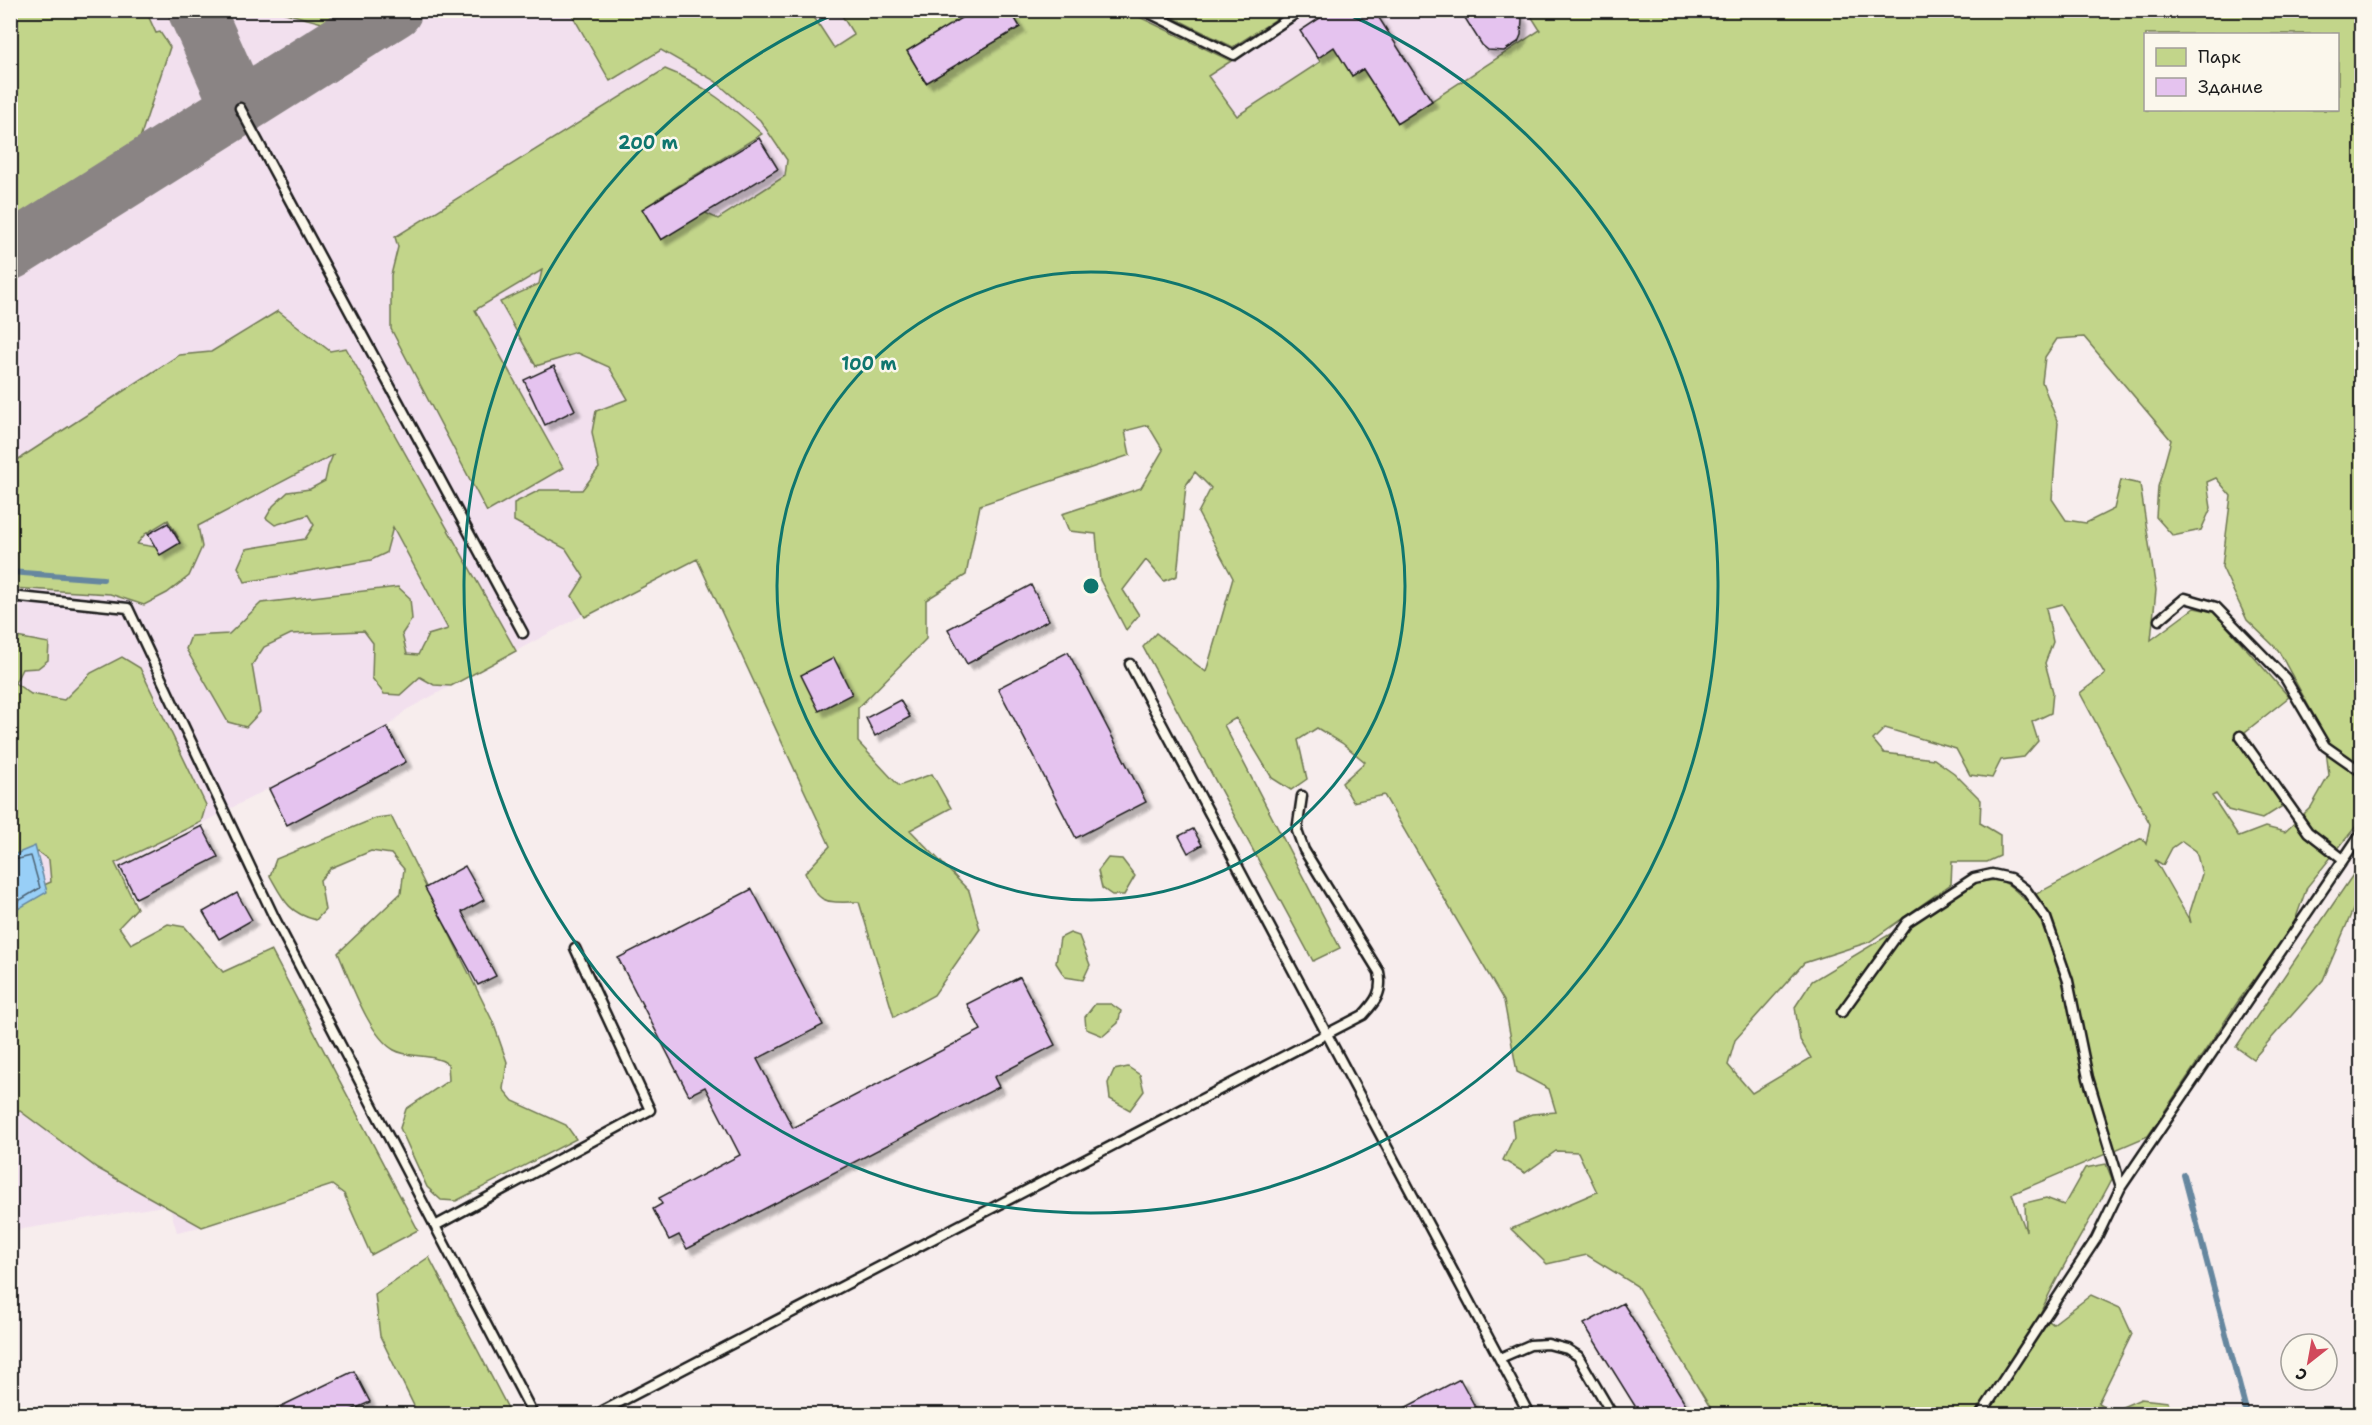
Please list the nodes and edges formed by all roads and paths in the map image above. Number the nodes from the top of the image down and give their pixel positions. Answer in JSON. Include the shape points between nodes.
{"nodes":[{"id":1,"x":1143,"y":10,"type":"edge"},
{"id":2,"x":1301,"y":10,"type":"edge"},
{"id":3,"x":240,"y":108,"type":"dead end"},
{"id":4,"x":10,"y":596,"type":"edge"},
{"id":5,"x":2159,"y":620,"type":"dead end"},
{"id":6,"x":523,"y":633,"type":"dead end"},
{"id":7,"x":1130,"y":664,"type":"dead end"},
{"id":8,"x":2240,"y":736,"type":"dead end"},
{"id":9,"x":2361,"y":772,"type":"edge"},
{"id":10,"x":1302,"y":796,"type":"dead end"},
{"id":11,"x":2361,"y":832,"type":"edge"},
{"id":12,"x":2343,"y":860,"type":"junction"},
{"id":13,"x":575,"y":948,"type":"dead end"},
{"id":14,"x":1842,"y":1012,"type":"dead end"},
{"id":15,"x":1327,"y":1033,"type":"junction"},
{"id":16,"x":2121,"y":1187,"type":"junction"},
{"id":17,"x":435,"y":1226,"type":"junction"},
{"id":18,"x":1500,"y":1358,"type":"junction"},
{"id":19,"x":533,"y":1414,"type":"edge"},
{"id":20,"x":597,"y":1414,"type":"edge"},
{"id":21,"x":1529,"y":1414,"type":"edge"},
{"id":22,"x":1612,"y":1414,"type":"edge"},
{"id":23,"x":1981,"y":1414,"type":"edge"}],
"edges":[{"from":1,"to":2,"type":"lane","via":[[1234,55]]},
{"from":3,"to":6,"type":"lane"},
{"from":4,"to":17,"type":"lane","via":[[128,608],[274,917]]},
{"from":5,"to":9,"type":"lane","via":[[2185,598],[2216,607],[2285,678],[2325,746]]},
{"from":7,"to":15,"type":"lane"},
{"from":8,"to":12,"type":"lane","via":[[2308,832]]},
{"from":10,"to":15,"type":"lane","via":[[1297,831],[1304,850],[1379,972],[1382,986],[1376,1001],[1363,1015]]},
{"from":11,"to":12,"type":"lane"},
{"from":12,"to":16,"type":"lane"},
{"from":13,"to":17,"type":"lane","via":[[650,1110]]},
{"from":14,"to":16,"type":"lane","via":[[1907,922],[1974,878],[1992,874],[2010,878],[2026,890],[2046,918],[2068,981],[2088,1078]]},
{"from":15,"to":18,"type":"lane"},
{"from":15,"to":20,"type":"lane"},
{"from":16,"to":23,"type":"lane","via":[[2096,1239]]},
{"from":17,"to":19,"type":"lane"},
{"from":18,"to":21,"type":"lane"},
{"from":18,"to":22,"type":"lane","via":[[1530,1345],[1567,1349],[1578,1356]]}]}
